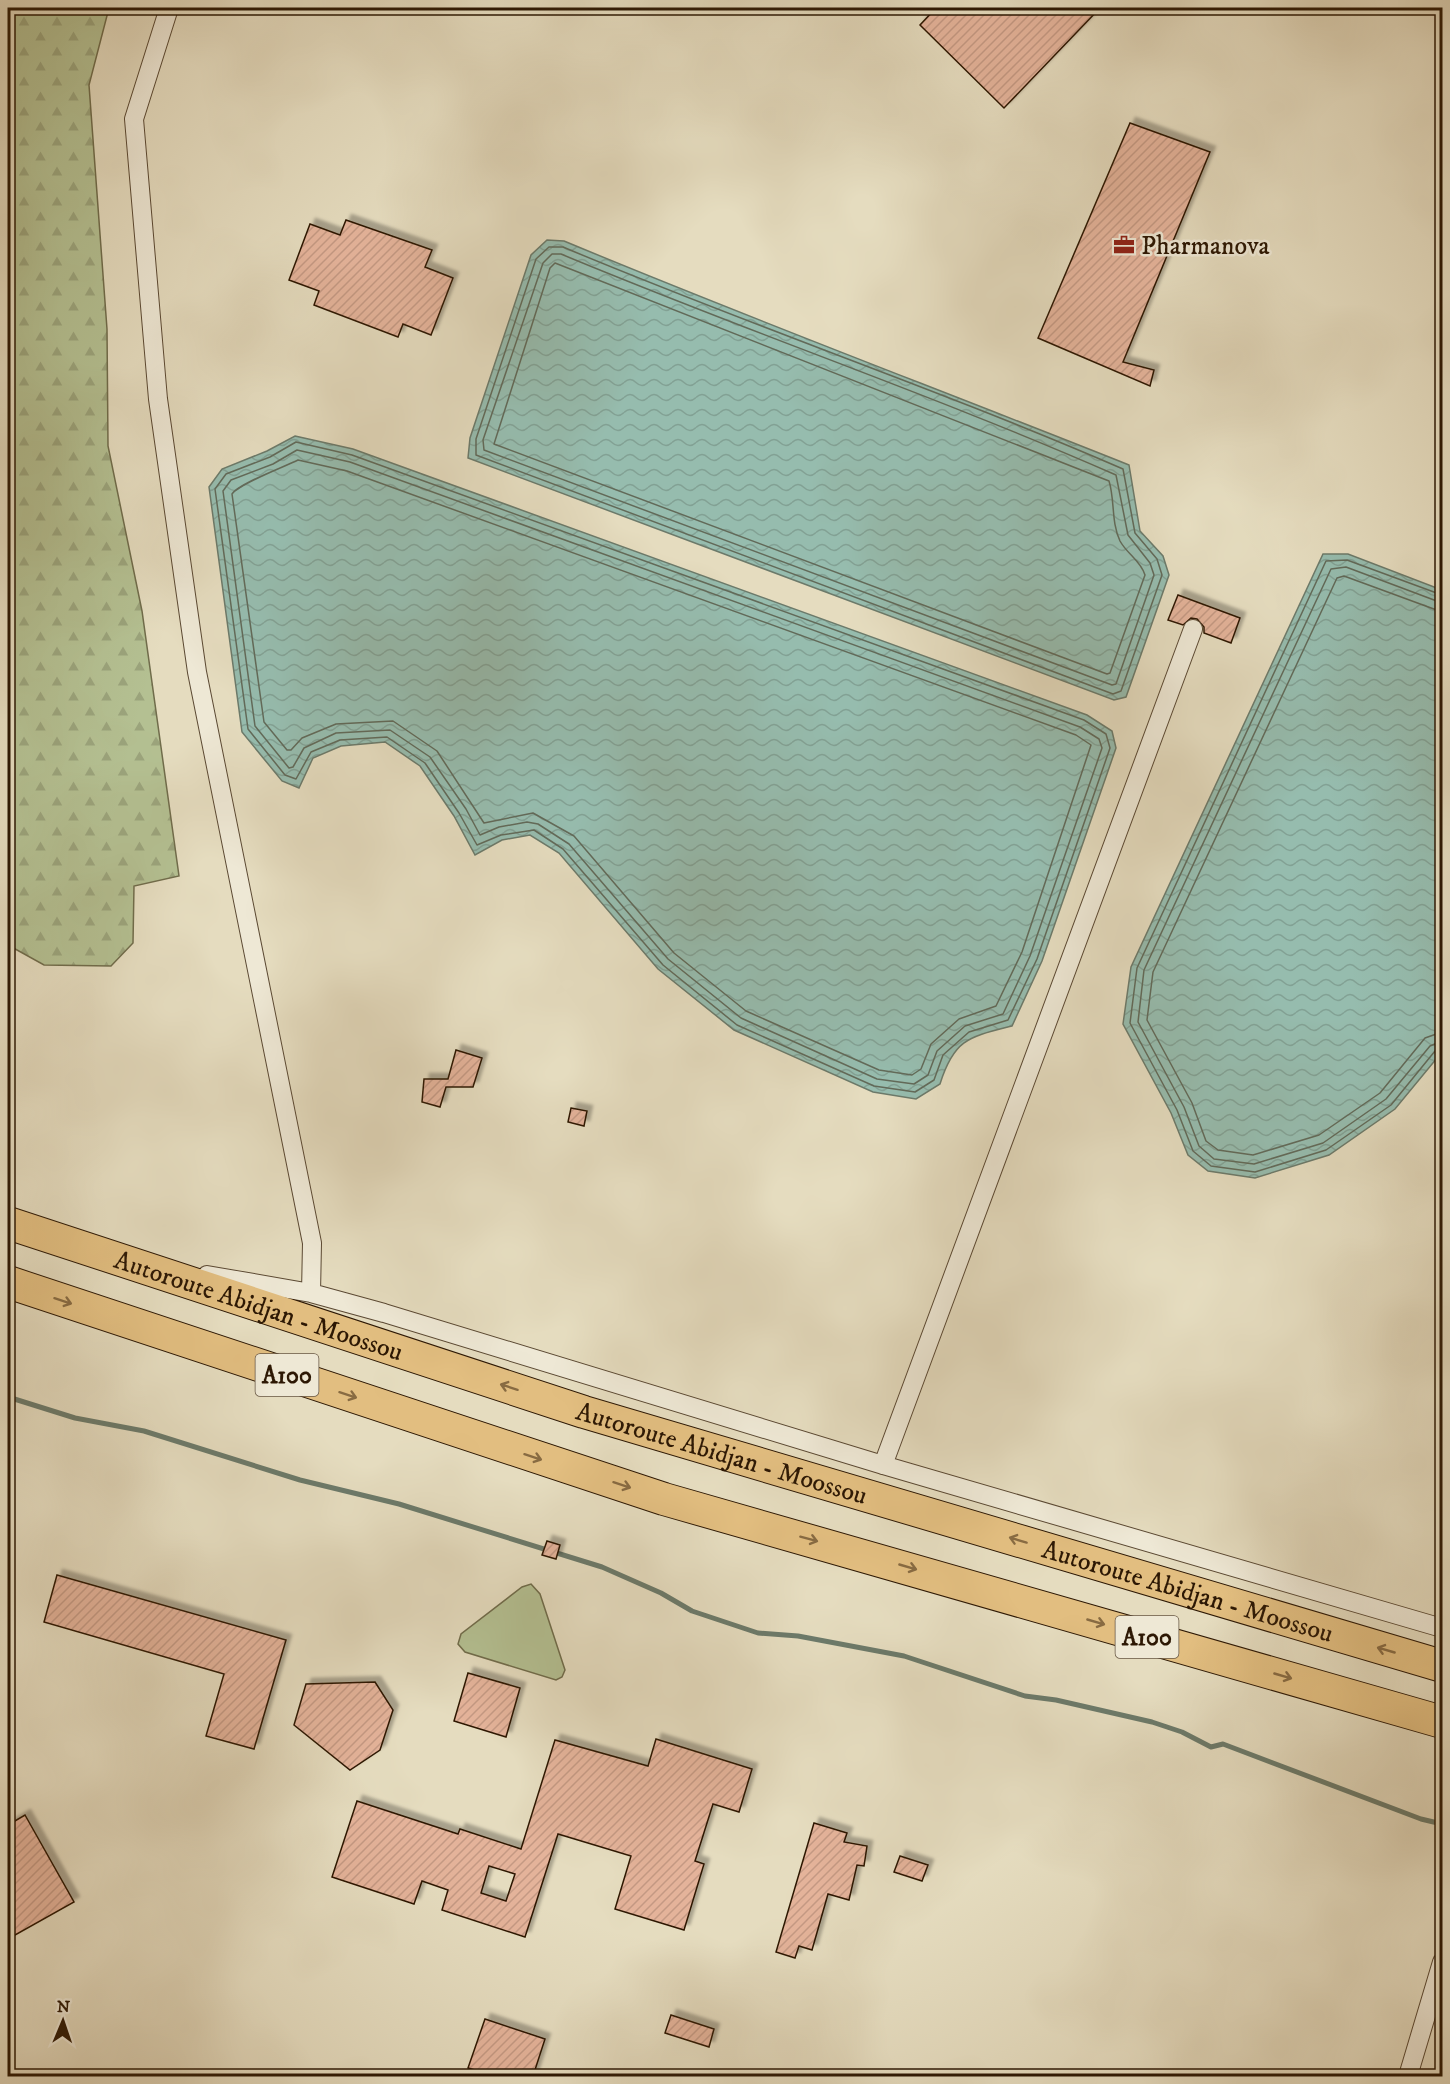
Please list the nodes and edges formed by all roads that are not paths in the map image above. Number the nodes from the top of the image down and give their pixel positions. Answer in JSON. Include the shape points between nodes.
{"nodes":[{"id":1,"x":169,"y":8,"type":"edge"},
{"id":2,"x":1193,"y":629,"type":"dead end"},
{"id":3,"x":8,"y":1214,"type":"edge"},
{"id":4,"x":8,"y":1223,"type":"edge"},
{"id":5,"x":8,"y":1282,"type":"edge"},
{"id":6,"x":310,"y":1293,"type":"junction"},
{"id":7,"x":883,"y":1465,"type":"junction"},
{"id":8,"x":1443,"y":1628,"type":"edge"},
{"id":9,"x":1443,"y":1666,"type":"edge"},
{"id":10,"x":1443,"y":1722,"type":"edge"},
{"id":11,"x":1443,"y":1962,"type":"edge"},
{"id":12,"x":1408,"y":2076,"type":"edge"}],
"edges":[{"from":1,"to":6,"type":"street","via":[[134,119],[158,399],[197,672],[312,1243]]},
{"from":2,"to":7,"type":"street"},
{"from":3,"to":6,"type":"street","via":[[196,1273]]},
{"from":9,"to":4,"type":"highway","name":"Autoroute Abidjan - Moossou","number":"A100","one_way":true,"via":[[584,1412]]},
{"from":5,"to":10,"type":"highway","name":"Autoroute Abidjan - Moossou","number":"A100","one_way":true,"via":[[664,1499]]},
{"from":6,"to":7,"type":"street"},
{"from":7,"to":8,"type":"street"},
{"from":11,"to":12,"type":"street"}]}
